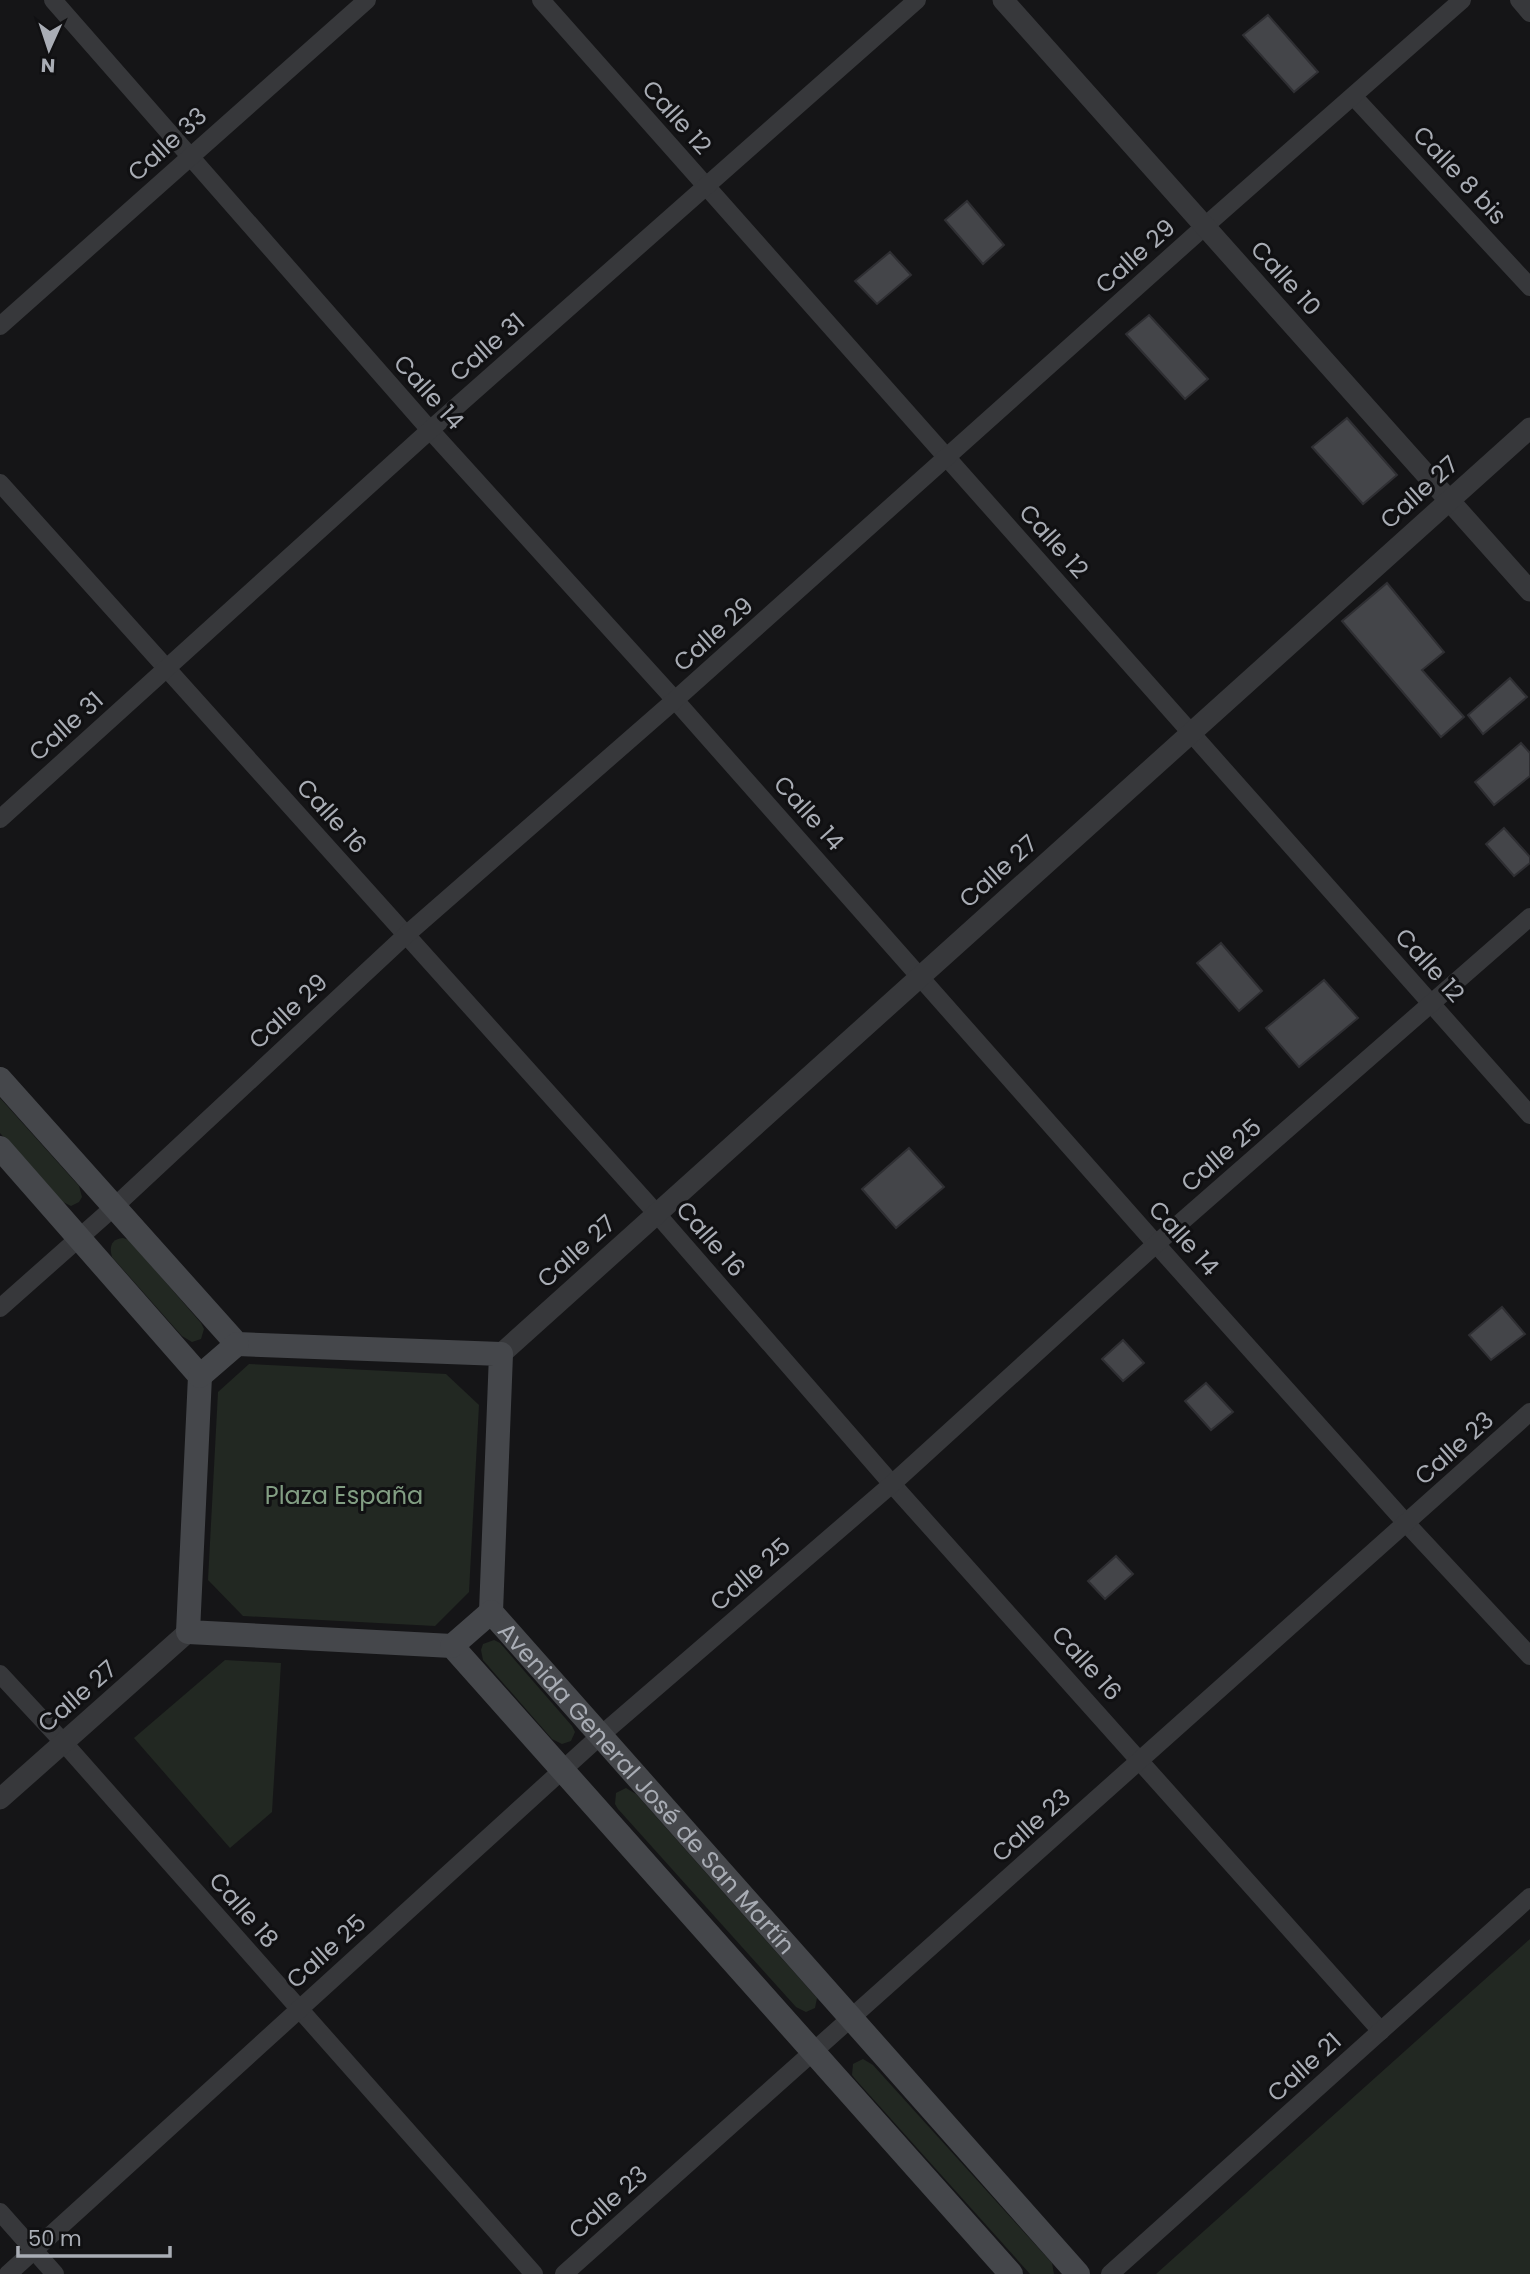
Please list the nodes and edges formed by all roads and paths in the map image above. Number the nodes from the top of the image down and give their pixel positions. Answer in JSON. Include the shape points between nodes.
{"nodes":[{"id":1,"x":53,"y":0,"type":"edge"},
{"id":2,"x":367,"y":0,"type":"edge"},
{"id":3,"x":541,"y":0,"type":"edge"},
{"id":4,"x":917,"y":0,"type":"edge"},
{"id":5,"x":1003,"y":0,"type":"edge"},
{"id":6,"x":1462,"y":0,"type":"edge"},
{"id":7,"x":1518,"y":0,"type":"edge"},
{"id":8,"x":1530,"y":13,"type":"edge"},
{"id":9,"x":1354,"y":97,"type":"junction"},
{"id":10,"x":190,"y":156,"type":"junction"},
{"id":11,"x":706,"y":186,"type":"junction"},
{"id":12,"x":1205,"y":226,"type":"junction"},
{"id":13,"x":1530,"y":287,"type":"edge"},
{"id":14,"x":0,"y":327,"type":"edge"},
{"id":15,"x":1530,"y":428,"type":"edge"},
{"id":16,"x":430,"y":430,"type":"junction"},
{"id":17,"x":948,"y":458,"type":"junction"},
{"id":18,"x":0,"y":483,"type":"edge"},
{"id":19,"x":1449,"y":500,"type":"junction"},
{"id":20,"x":1530,"y":590,"type":"edge"},
{"id":21,"x":167,"y":668,"type":"junction"},
{"id":22,"x":675,"y":700,"type":"junction"},
{"id":23,"x":1191,"y":732,"type":"junction"},
{"id":24,"x":0,"y":819,"type":"edge"},
{"id":25,"x":1530,"y":917,"type":"edge"},
{"id":26,"x":406,"y":935,"type":"junction"},
{"id":27,"x":921,"y":976,"type":"junction"},
{"id":28,"x":1430,"y":1003,"type":"junction"},
{"id":29,"x":0,"y":1079,"type":"edge"},
{"id":30,"x":1530,"y":1115,"type":"edge"},
{"id":31,"x":0,"y":1148,"type":"edge"},
{"id":32,"x":114,"y":1207,"type":"junction"},
{"id":33,"x":657,"y":1214,"type":"junction"},
{"id":34,"x":80,"y":1238,"type":"junction"},
{"id":35,"x":1156,"y":1244,"type":"junction"},
{"id":36,"x":0,"y":1308,"type":"edge"},
{"id":37,"x":237,"y":1344,"type":"junction"},
{"id":38,"x":501,"y":1354,"type":"junction"},
{"id":39,"x":200,"y":1376,"type":"junction"},
{"id":40,"x":1530,"y":1412,"type":"edge"},
{"id":41,"x":892,"y":1484,"type":"junction"},
{"id":42,"x":1406,"y":1523,"type":"junction"},
{"id":43,"x":491,"y":1612,"type":"junction"},
{"id":44,"x":188,"y":1632,"type":"junction"},
{"id":45,"x":452,"y":1646,"type":"junction"},
{"id":46,"x":1530,"y":1656,"type":"edge"},
{"id":47,"x":0,"y":1674,"type":"edge"},
{"id":48,"x":600,"y":1735,"type":"junction"},
{"id":49,"x":64,"y":1743,"type":"junction"},
{"id":50,"x":1140,"y":1760,"type":"junction"},
{"id":51,"x":563,"y":1771,"type":"junction"},
{"id":52,"x":0,"y":1799,"type":"edge"},
{"id":53,"x":1530,"y":1897,"type":"edge"},
{"id":54,"x":298,"y":2009,"type":"junction"},
{"id":55,"x":851,"y":2018,"type":"junction"},
{"id":56,"x":1381,"y":2031,"type":"junction"},
{"id":57,"x":813,"y":2052,"type":"junction"},
{"id":58,"x":0,"y":2212,"type":"edge"},
{"id":59,"x":34,"y":2250,"type":"junction"},
{"id":60,"x":8,"y":2274,"type":"edge"},
{"id":61,"x":55,"y":2274,"type":"edge"},
{"id":62,"x":534,"y":2274,"type":"edge"},
{"id":63,"x":564,"y":2274,"type":"edge"},
{"id":64,"x":1011,"y":2274,"type":"edge"},
{"id":65,"x":1078,"y":2274,"type":"edge"},
{"id":66,"x":1110,"y":2274,"type":"edge"}],
"edges":[{"from":1,"to":10,"type":"street","name":"Calle 14"},
{"from":2,"to":10,"type":"street","name":"Calle 33"},
{"from":3,"to":11,"type":"street","name":"Calle 12"},
{"from":4,"to":11,"type":"street","name":"Calle 31"},
{"from":5,"to":12,"type":"street","name":"Calle 10"},
{"from":6,"to":9,"type":"street","name":"Calle 29"},
{"from":7,"to":8,"type":"street"},
{"from":9,"to":12,"type":"street","name":"Calle 29"},
{"from":9,"to":13,"type":"street","name":"Calle 8 bis"},
{"from":10,"to":14,"type":"street","name":"Calle 33"},
{"from":10,"to":16,"type":"street","name":"Calle 14"},
{"from":11,"to":16,"type":"street","name":"Calle 31"},
{"from":11,"to":17,"type":"street","name":"Calle 12"},
{"from":12,"to":17,"type":"street","name":"Calle 29"},
{"from":12,"to":19,"type":"street","name":"Calle 10"},
{"from":15,"to":19,"type":"street","name":"Calle 27"},
{"from":16,"to":21,"type":"street","name":"Calle 31"},
{"from":16,"to":22,"type":"street","name":"Calle 14"},
{"from":17,"to":22,"type":"street","name":"Calle 29"},
{"from":17,"to":23,"type":"street","name":"Calle 12"},
{"from":18,"to":21,"type":"street","name":"Calle 16"},
{"from":19,"to":20,"type":"street","name":"Calle 10"},
{"from":19,"to":23,"type":"street","name":"Calle 27"},
{"from":21,"to":24,"type":"street","name":"Calle 31"},
{"from":21,"to":26,"type":"street","name":"Calle 16"},
{"from":22,"to":26,"type":"street","name":"Calle 29"},
{"from":22,"to":27,"type":"street","name":"Calle 14"},
{"from":23,"to":27,"type":"street","name":"Calle 27"},
{"from":23,"to":28,"type":"street","name":"Calle 12"},
{"from":25,"to":28,"type":"street","name":"Calle 25"},
{"from":26,"to":32,"type":"street","name":"Calle 29"},
{"from":26,"to":33,"type":"street","name":"Calle 16"},
{"from":27,"to":33,"type":"street","name":"Calle 27"},
{"from":27,"to":35,"type":"street","name":"Calle 14"},
{"from":28,"to":30,"type":"street","name":"Calle 12"},
{"from":28,"to":35,"type":"street","name":"Calle 25"},
{"from":29,"to":32,"type":"main road"},
{"from":31,"to":34,"type":"main road"},
{"from":32,"to":34,"type":"street","name":"Calle 29"},
{"from":32,"to":37,"type":"main road"},
{"from":33,"to":38,"type":"street","name":"Calle 27"},
{"from":33,"to":41,"type":"street","name":"Calle 16"},
{"from":34,"to":36,"type":"street","name":"Calle 29"},
{"from":34,"to":39,"type":"main road"},
{"from":35,"to":41,"type":"street","name":"Calle 25"},
{"from":35,"to":42,"type":"street","name":"Calle 14"},
{"from":37,"to":38,"type":"main road"},
{"from":37,"to":39,"type":"main road"},
{"from":38,"to":43,"type":"main road","name":"Avenida General José de San Martín"},
{"from":39,"to":44,"type":"main road"},
{"from":40,"to":42,"type":"street","name":"Calle 23"},
{"from":41,"to":48,"type":"street","name":"Calle 25"},
{"from":41,"to":50,"type":"street","name":"Calle 16"},
{"from":42,"to":46,"type":"street","name":"Calle 14"},
{"from":42,"to":50,"type":"street","name":"Calle 23"},
{"from":43,"to":45,"type":"main road"},
{"from":43,"to":48,"type":"main road","name":"Avenida General José de San Martín"},
{"from":44,"to":45,"type":"main road"},
{"from":44,"to":49,"type":"street","name":"Calle 27"},
{"from":45,"to":51,"type":"main road","name":"Avenida General José de San Martín"},
{"from":47,"to":49,"type":"street","name":"Calle 18"},
{"from":48,"to":51,"type":"street","name":"Calle 25"},
{"from":48,"to":55,"type":"main road","name":"Avenida General José de San Martín"},
{"from":49,"to":52,"type":"street","name":"Calle 27"},
{"from":49,"to":54,"type":"street","name":"Calle 18"},
{"from":50,"to":55,"type":"street","name":"Calle 23"},
{"from":50,"to":56,"type":"street","name":"Calle 16"},
{"from":51,"to":54,"type":"street","name":"Calle 25"},
{"from":51,"to":57,"type":"main road","name":"Avenida General José de San Martín"},
{"from":53,"to":56,"type":"street","name":"Calle 21"},
{"from":54,"to":59,"type":"street","name":"Calle 25"},
{"from":54,"to":62,"type":"street","name":"Calle 18"},
{"from":55,"to":57,"type":"street","name":"Calle 23"},
{"from":55,"to":65,"type":"main road","name":"Avenida General José de San Martín"},
{"from":56,"to":66,"type":"street","name":"Calle 21"},
{"from":57,"to":63,"type":"street","name":"Calle 23"},
{"from":57,"to":64,"type":"main road","name":"Avenida General José de San Martín"},
{"from":58,"to":59,"type":"street"},
{"from":59,"to":60,"type":"street","name":"Calle 25"},
{"from":59,"to":61,"type":"street"}]}
